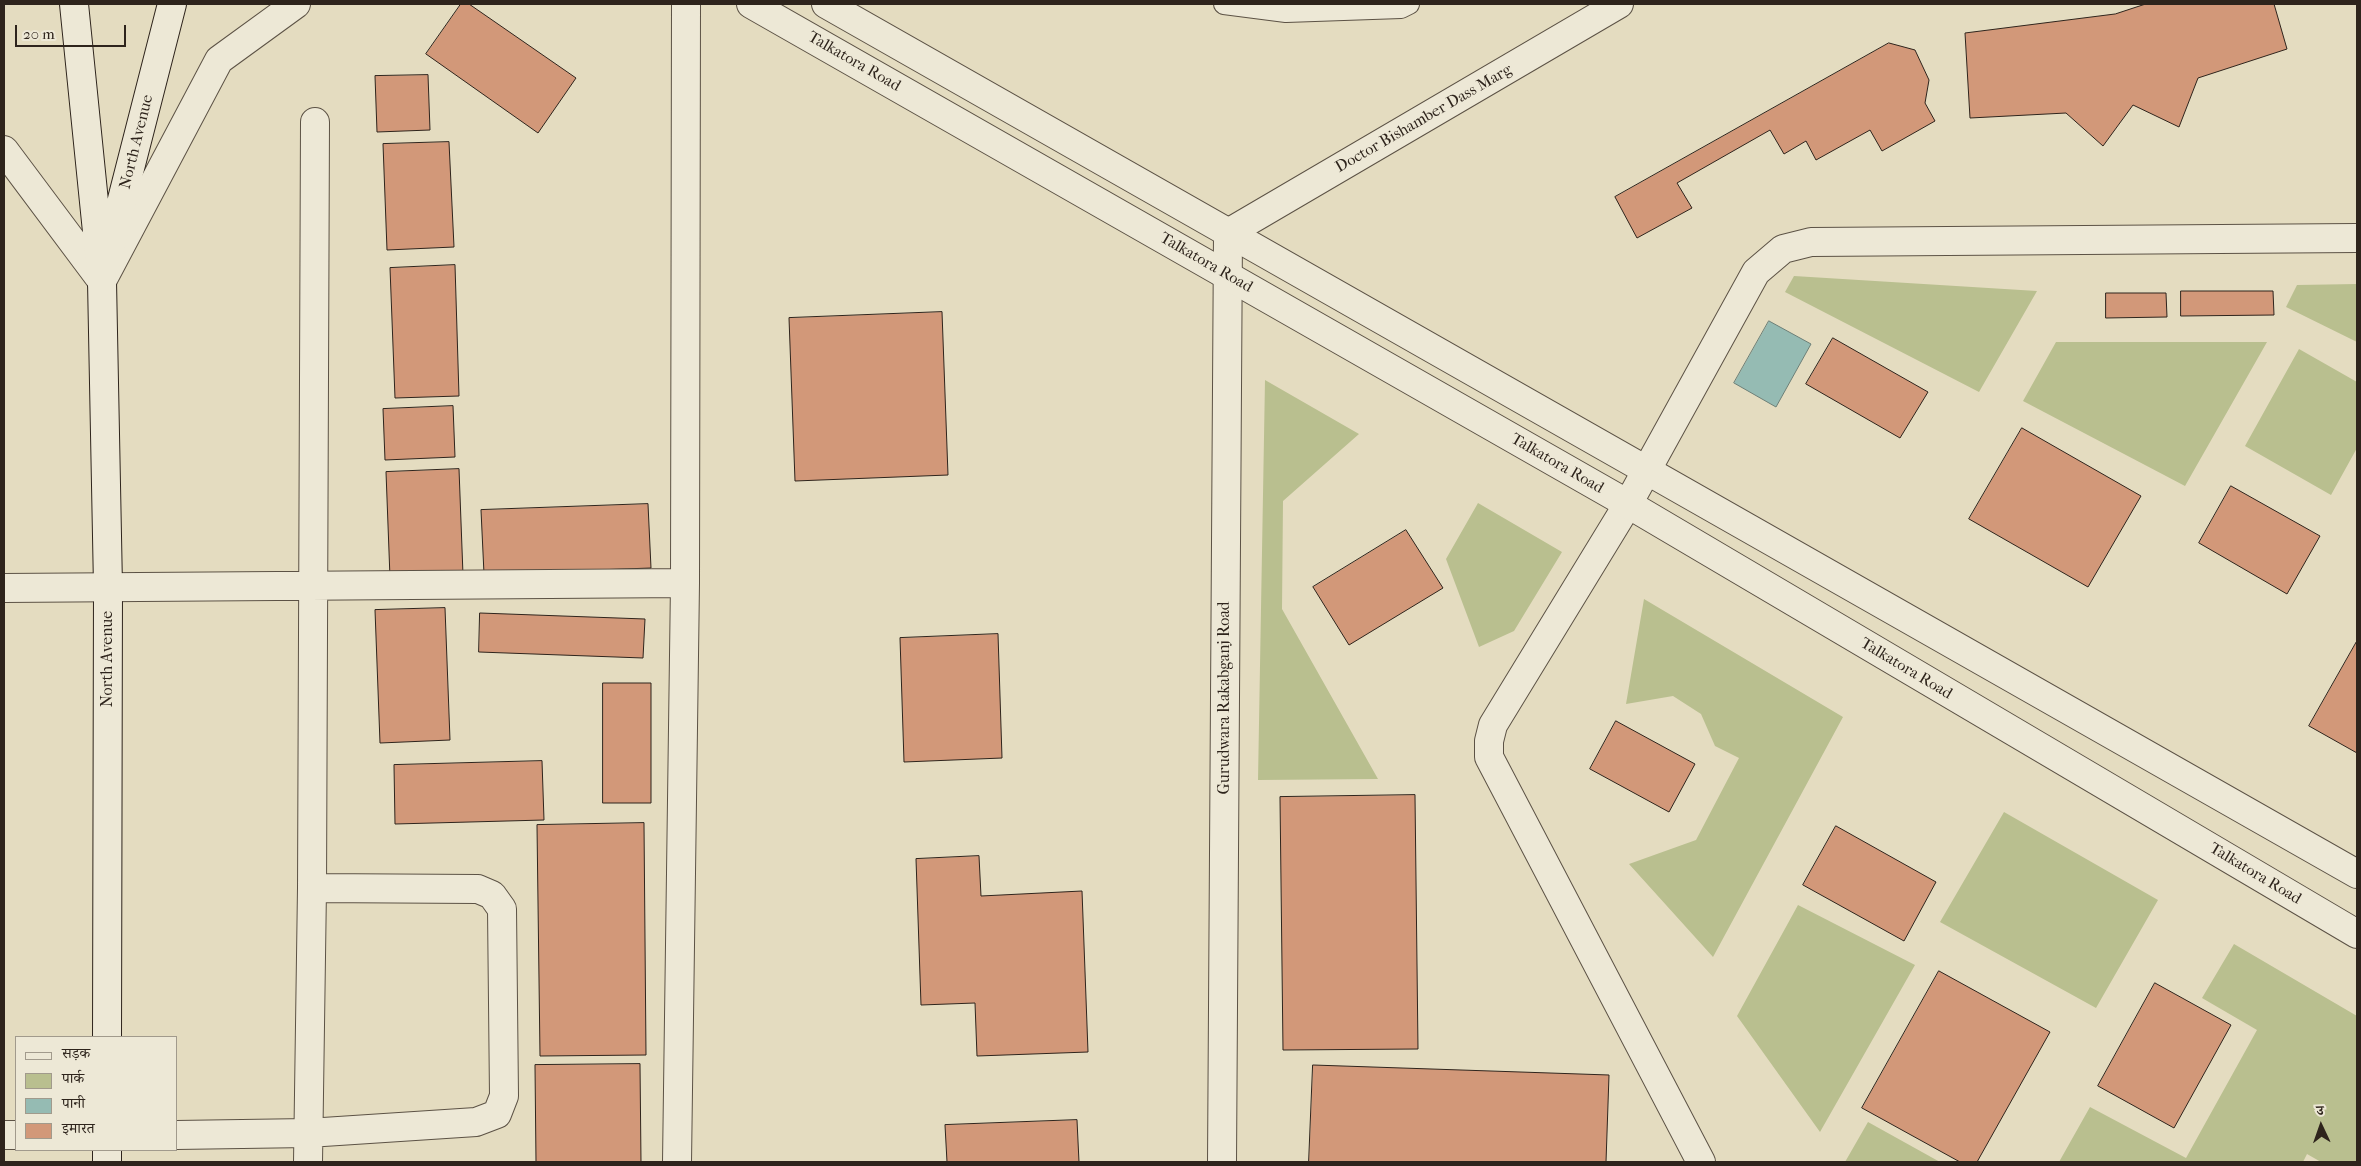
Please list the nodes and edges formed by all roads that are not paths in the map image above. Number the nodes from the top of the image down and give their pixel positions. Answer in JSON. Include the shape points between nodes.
{"nodes":[{"id":1,"x":74,"y":4,"type":"edge"},
{"id":2,"x":172,"y":4,"type":"edge"},
{"id":3,"x":296,"y":4,"type":"edge"},
{"id":4,"x":686,"y":4,"type":"edge"},
{"id":5,"x":751,"y":4,"type":"edge"},
{"id":6,"x":826,"y":4,"type":"edge"},
{"id":7,"x":1224,"y":4,"type":"edge"},
{"id":8,"x":1619,"y":4,"type":"edge"},
{"id":9,"x":1403,"y":5,"type":"edge"},
{"id":10,"x":315,"y":122,"type":"dead end"},
{"id":11,"x":4,"y":150,"type":"edge"},
{"id":12,"x":1228,"y":233,"type":"junction"},
{"id":13,"x":2357,"y":238,"type":"edge"},
{"id":14,"x":1227,"y":275,"type":"junction"},
{"id":15,"x":102,"y":281,"type":"junction"},
{"id":16,"x":1647,"y":471,"type":"junction"},
{"id":17,"x":1628,"y":504,"type":"junction"},
{"id":18,"x":685,"y":583,"type":"junction"},
{"id":19,"x":312,"y":586,"type":"junction"},
{"id":20,"x":108,"y":587,"type":"junction"},
{"id":21,"x":4,"y":588,"type":"edge"},
{"id":22,"x":2357,"y":874,"type":"edge"},
{"id":23,"x":312,"y":888,"type":"junction"},
{"id":24,"x":2357,"y":934,"type":"edge"},
{"id":25,"x":107,"y":1036,"type":"edge"},
{"id":26,"x":308,"y":1134,"type":"junction"},
{"id":27,"x":178,"y":1135,"type":"edge"},
{"id":28,"x":308,"y":1162,"type":"edge"},
{"id":29,"x":677,"y":1162,"type":"edge"},
{"id":30,"x":1222,"y":1162,"type":"edge"},
{"id":31,"x":1701,"y":1162,"type":"edge"}],
"edges":[{"from":1,"to":15,"type":"street","name":"North Avenue"},
{"from":2,"to":15,"type":"street","name":"North Avenue"},
{"from":3,"to":15,"type":"street","via":[[219,60]]},
{"from":4,"to":18,"type":"street"},
{"from":5,"to":14,"type":"street","name":"Talkatora Road"},
{"from":6,"to":12,"type":"street"},
{"from":7,"to":9,"type":"lane","via":[[1286,12]]},
{"from":8,"to":12,"type":"street","name":"Doctor Bishamber Dass Marg"},
{"from":10,"to":19,"type":"street"},
{"from":11,"to":15,"type":"street"},
{"from":12,"to":14,"type":"street","name":"Gurudwara Rakabganj Road"},
{"from":12,"to":16,"type":"street"},
{"from":13,"to":16,"type":"street","via":[[1811,242],[1783,249],[1756,272]]},
{"from":14,"to":17,"type":"street","name":"Talkatora Road"},
{"from":14,"to":30,"type":"street","name":"Gurudwara Rakabganj Road"},
{"from":15,"to":20,"type":"street","name":"North Avenue"},
{"from":16,"to":17,"type":"street"},
{"from":16,"to":22,"type":"street"},
{"from":17,"to":24,"type":"street","name":"Talkatora Road"},
{"from":17,"to":31,"type":"street","via":[[1493,724],[1488,758]]},
{"from":18,"to":19,"type":"street"},
{"from":18,"to":29,"type":"street"},
{"from":19,"to":20,"type":"street"},
{"from":19,"to":23,"type":"street"},
{"from":20,"to":21,"type":"street"},
{"from":20,"to":25,"type":"street","name":"North Avenue"},
{"from":23,"to":26,"type":"street"},
{"from":23,"to":26,"type":"street","via":[[478,889],[492,895],[502,909],[504,1096],[497,1114],[476,1122]]},
{"from":26,"to":27,"type":"street"},
{"from":26,"to":28,"type":"street"}]}
